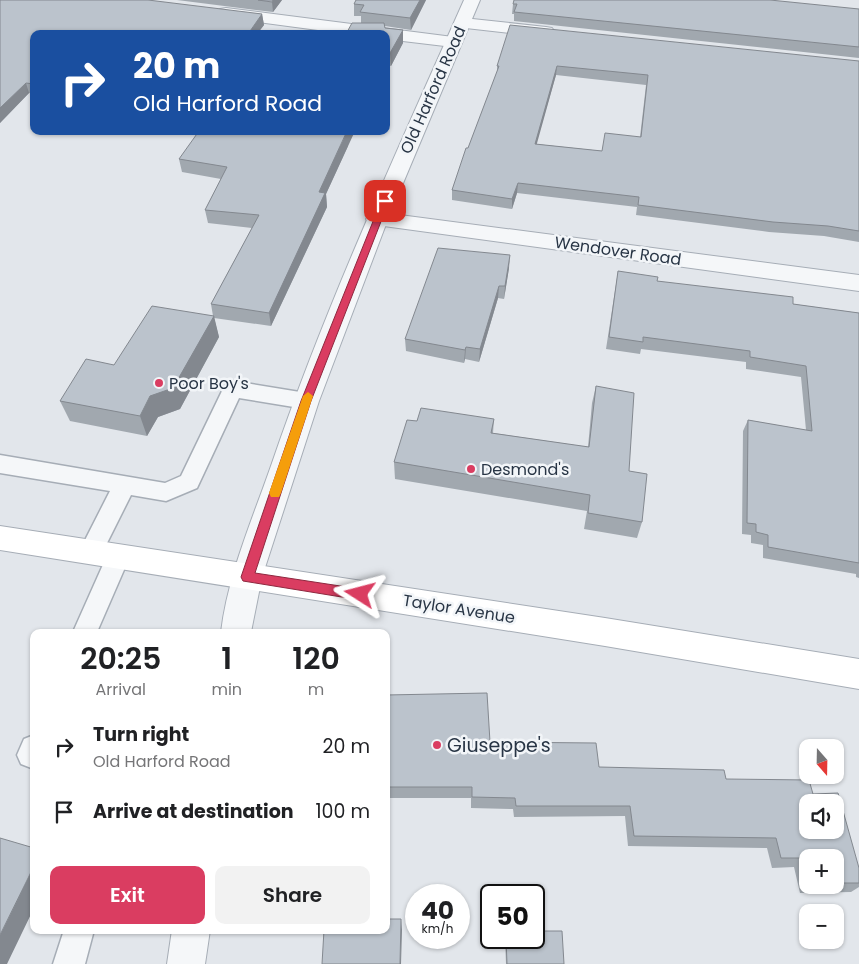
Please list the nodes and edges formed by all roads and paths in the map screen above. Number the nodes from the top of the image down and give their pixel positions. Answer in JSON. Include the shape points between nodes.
{"nodes":[{"id":1,"x":472,"y":0,"type":"edge"},
{"id":2,"x":210,"y":11,"type":"edge"},
{"id":3,"x":463,"y":23,"type":"junction"},
{"id":4,"x":359,"y":30,"type":"edge"},
{"id":5,"x":562,"y":33,"type":"edge"},
{"id":6,"x":390,"y":34,"type":"edge"},
{"id":7,"x":453,"y":42,"type":"junction"},
{"id":8,"x":377,"y":219,"type":"junction"},
{"id":9,"x":859,"y":283,"type":"edge"},
{"id":10,"x":306,"y":401,"type":"junction"},
{"id":11,"x":0,"y":464,"type":"edge"},
{"id":12,"x":125,"y":485,"type":"junction"},
{"id":13,"x":0,"y":538,"type":"edge"},
{"id":14,"x":105,"y":554,"type":"junction"},
{"id":15,"x":247,"y":577,"type":"junction"},
{"id":16,"x":86,"y":629,"type":"edge"},
{"id":17,"x":237,"y":629,"type":"edge"},
{"id":18,"x":859,"y":674,"type":"edge"},
{"id":19,"x":78,"y":934,"type":"edge"},
{"id":20,"x":190,"y":934,"type":"edge"},
{"id":21,"x":69,"y":964,"type":"edge"},
{"id":22,"x":186,"y":964,"type":"edge"}],
"edges":[{"from":1,"to":3,"type":"street","name":"Old Harford Road"},
{"from":2,"to":4,"type":"street"},
{"from":3,"to":5,"type":"street"},
{"from":3,"to":7,"type":"street","name":"Old Harford Road"},
{"from":6,"to":7,"type":"street"},
{"from":7,"to":8,"type":"street","name":"Old Harford Road"},
{"from":8,"to":9,"type":"street","name":"Wendover Road"},
{"from":8,"to":10,"type":"street","name":"Old Harford Road"},
{"from":10,"to":12,"type":"lane","via":[[233,389],[189,482],[166,492]]},
{"from":10,"to":15,"type":"street","name":"Old Harford Road"},
{"from":11,"to":12,"type":"lane"},
{"from":12,"to":14,"type":"lane"},
{"from":13,"to":14,"type":"main road","name":"Taylor Avenue"},
{"from":14,"to":15,"type":"main road","name":"Taylor Avenue"},
{"from":14,"to":16,"type":"lane"},
{"from":15,"to":17,"type":"street","name":"Old Harford Road"},
{"from":15,"to":18,"type":"main road","name":"Taylor Avenue"},
{"from":19,"to":21,"type":"lane"},
{"from":20,"to":22,"type":"street"}]}
